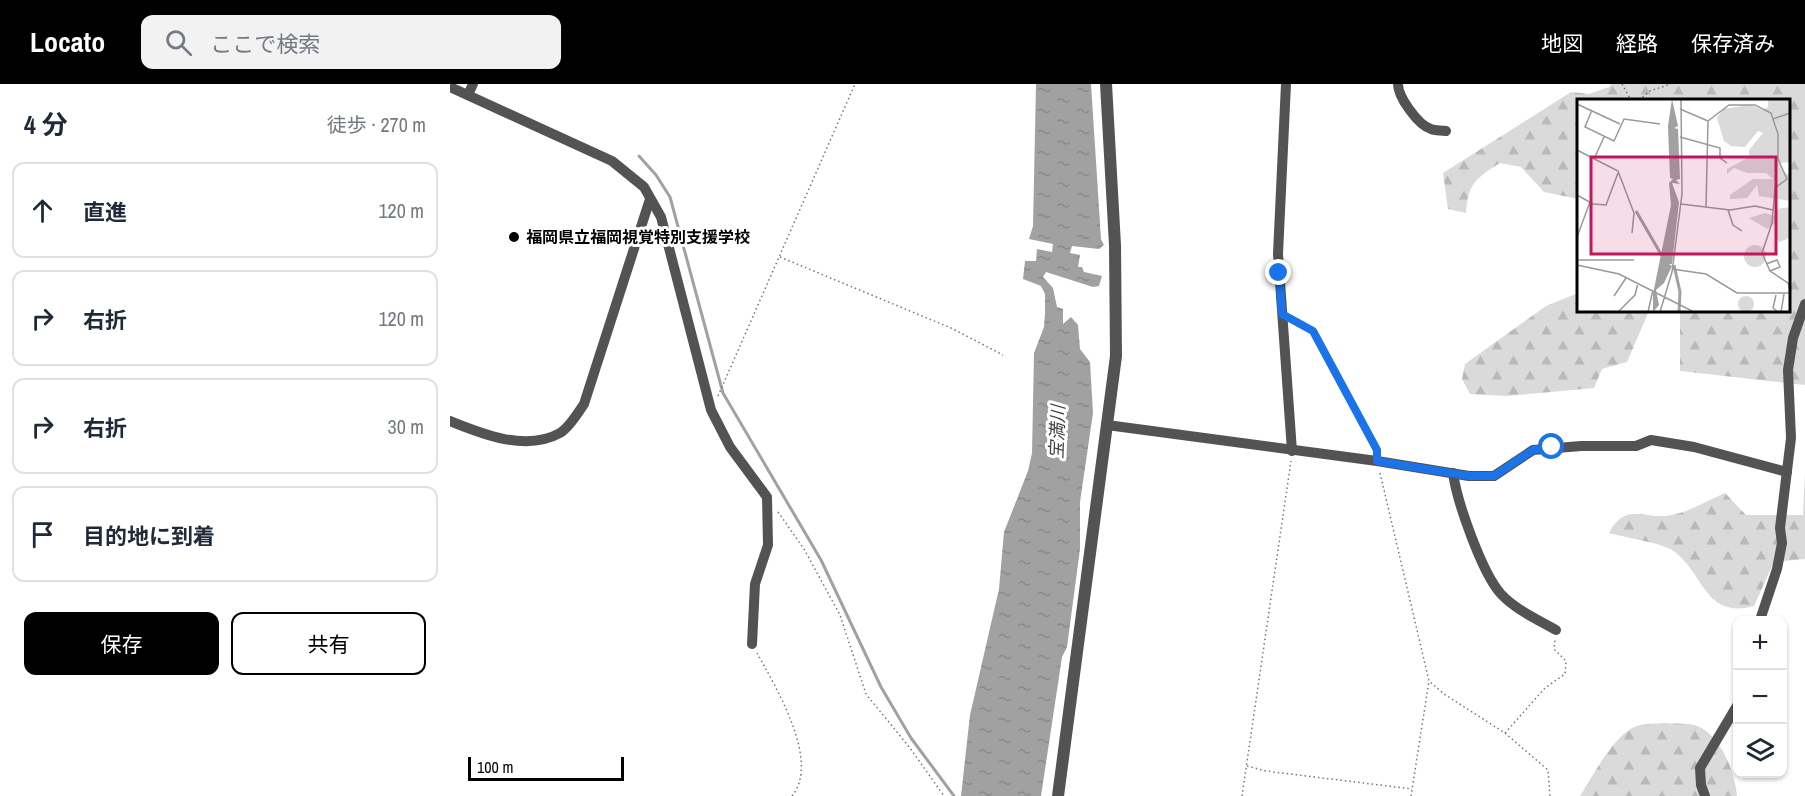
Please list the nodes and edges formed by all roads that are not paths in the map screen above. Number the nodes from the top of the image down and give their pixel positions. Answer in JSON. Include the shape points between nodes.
{"nodes":[{"id":1,"x":473,"y":84,"type":"edge"},
{"id":2,"x":1106,"y":84,"type":"edge"},
{"id":3,"x":1286,"y":84,"type":"edge"},
{"id":4,"x":1398,"y":84,"type":"edge"},
{"id":5,"x":450,"y":87,"type":"edge"},
{"id":6,"x":468,"y":95,"type":"junction"},
{"id":7,"x":1446,"y":131,"type":"dead end"},
{"id":8,"x":650,"y":199,"type":"junction"},
{"id":9,"x":1805,"y":304,"type":"edge"},
{"id":10,"x":450,"y":421,"type":"edge"},
{"id":11,"x":1107,"y":425,"type":"junction"},
{"id":12,"x":1292,"y":451,"type":"junction"},
{"id":13,"x":1787,"y":472,"type":"junction"},
{"id":14,"x":1453,"y":473,"type":"junction"},
{"id":15,"x":1762,"y":616,"type":"edge"},
{"id":16,"x":1556,"y":630,"type":"road end"},
{"id":17,"x":752,"y":644,"type":"road end"},
{"id":18,"x":1733,"y":711,"type":"edge"},
{"id":19,"x":1058,"y":796,"type":"edge"},
{"id":20,"x":1705,"y":796,"type":"edge"}],
"edges":[{"from":1,"to":6,"type":"street"},
{"from":2,"to":11,"type":"street","via":[[1116,345]]},
{"from":3,"to":12,"type":"street","via":[[1278,254]]},
{"from":4,"to":7,"type":"street","via":[[1398,91],[1419,122],[1430,129]]},
{"from":5,"to":6,"type":"street"},
{"from":6,"to":8,"type":"street","via":[[612,161],[644,187]]},
{"from":8,"to":10,"type":"street","via":[[584,405],[576,416],[560,433],[534,441],[507,440]]},
{"from":8,"to":17,"type":"street","via":[[668,239],[711,410],[730,447],[767,497],[768,545],[755,584]]},
{"from":9,"to":13,"type":"street","via":[[1793,338],[1788,370],[1791,438]]},
{"from":11,"to":12,"type":"street"},
{"from":11,"to":19,"type":"street"},
{"from":12,"to":14,"type":"street"},
{"from":13,"to":14,"type":"street","via":[[1694,447],[1651,440],[1636,446],[1533,450],[1494,476]]},
{"from":13,"to":15,"type":"street","via":[[1780,528],[1782,543]]},
{"from":14,"to":16,"type":"street","via":[[1467,522],[1492,582],[1519,609]]},
{"from":18,"to":20,"type":"street","via":[[1700,768]]}]}
